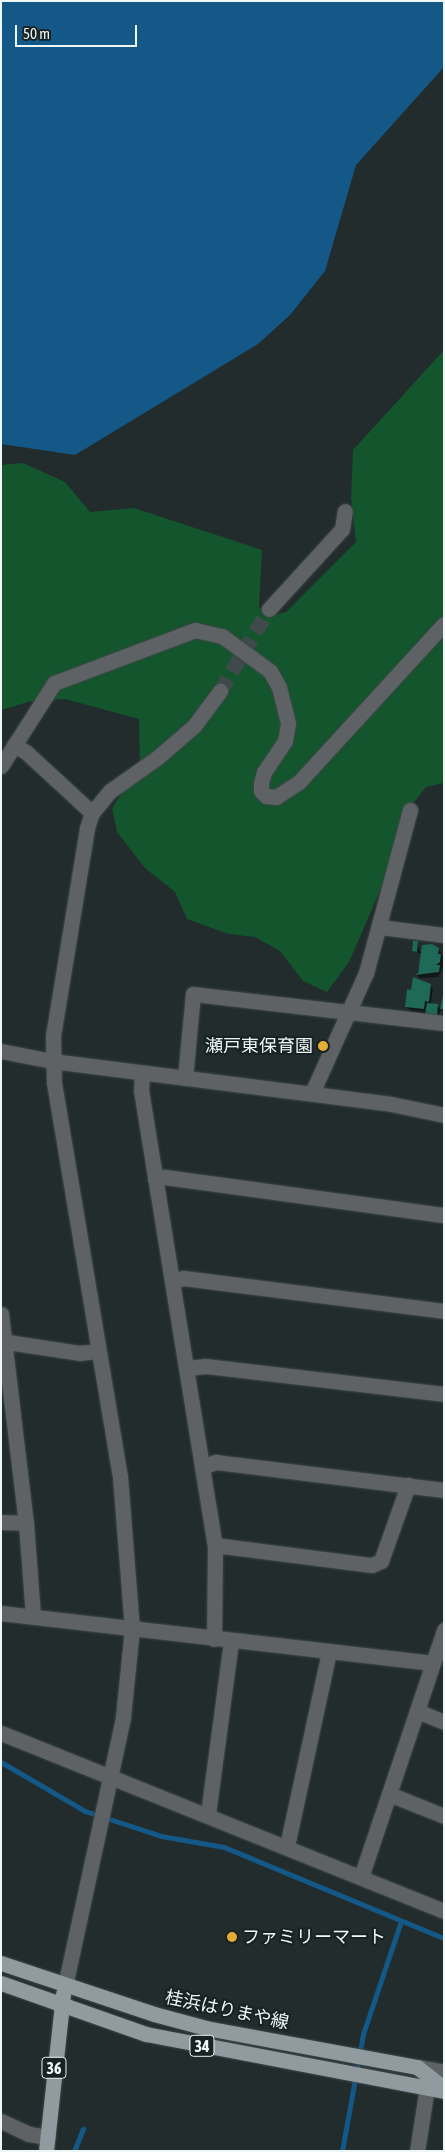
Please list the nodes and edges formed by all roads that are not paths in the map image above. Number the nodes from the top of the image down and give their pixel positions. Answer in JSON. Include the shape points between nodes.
{"nodes":[{"id":1,"x":345,"y":512,"type":"dead end"},
{"id":2,"x":269,"y":609,"type":"tunnel mouth"},
{"id":3,"x":444,"y":624,"type":"edge"},
{"id":4,"x":220,"y":690,"type":"tunnel mouth"},
{"id":5,"x":14,"y":745,"type":"junction"},
{"id":6,"x":1,"y":766,"type":"edge"},
{"id":7,"x":410,"y":810,"type":"dead end"},
{"id":8,"x":92,"y":813,"type":"junction"},
{"id":9,"x":380,"y":927,"type":"junction"},
{"id":10,"x":444,"y":935,"type":"edge"},
{"id":11,"x":351,"y":1012,"type":"junction"},
{"id":12,"x":444,"y":1023,"type":"edge"},
{"id":13,"x":1,"y":1051,"type":"edge"},
{"id":14,"x":52,"y":1061,"type":"junction"},
{"id":15,"x":142,"y":1073,"type":"junction"},
{"id":16,"x":185,"y":1078,"type":"junction"},
{"id":17,"x":312,"y":1093,"type":"junction"},
{"id":18,"x":444,"y":1115,"type":"edge"},
{"id":19,"x":155,"y":1179,"type":"junction"},
{"id":20,"x":444,"y":1215,"type":"edge"},
{"id":21,"x":172,"y":1281,"type":"junction"},
{"id":22,"x":444,"y":1311,"type":"edge"},
{"id":23,"x":1,"y":1314,"type":"edge"},
{"id":24,"x":4,"y":1341,"type":"edge"},
{"id":25,"x":97,"y":1351,"type":"junction"},
{"id":26,"x":187,"y":1368,"type":"junction"},
{"id":27,"x":444,"y":1394,"type":"edge"},
{"id":28,"x":8,"y":1438,"type":"edge"},
{"id":29,"x":202,"y":1468,"type":"junction"},
{"id":30,"x":408,"y":1485,"type":"junction"},
{"id":31,"x":444,"y":1490,"type":"edge"},
{"id":32,"x":1,"y":1522,"type":"edge"},
{"id":33,"x":26,"y":1524,"type":"junction"},
{"id":34,"x":215,"y":1545,"type":"junction"},
{"id":35,"x":1,"y":1614,"type":"edge"},
{"id":36,"x":33,"y":1617,"type":"junction"},
{"id":37,"x":132,"y":1629,"type":"junction"},
{"id":38,"x":444,"y":1630,"type":"edge"},
{"id":39,"x":214,"y":1639,"type":"junction"},
{"id":40,"x":231,"y":1642,"type":"junction"},
{"id":41,"x":328,"y":1652,"type":"junction"},
{"id":42,"x":432,"y":1662,"type":"junction"},
{"id":43,"x":418,"y":1711,"type":"junction"},
{"id":44,"x":444,"y":1722,"type":"edge"},
{"id":45,"x":1,"y":1732,"type":"edge"},
{"id":46,"x":112,"y":1776,"type":"junction"},
{"id":47,"x":389,"y":1794,"type":"junction"},
{"id":48,"x":208,"y":1814,"type":"junction"},
{"id":49,"x":444,"y":1816,"type":"edge"},
{"id":50,"x":287,"y":1846,"type":"junction"},
{"id":51,"x":361,"y":1877,"type":"junction"},
{"id":52,"x":444,"y":1911,"type":"edge"},
{"id":53,"x":1,"y":1963,"type":"edge"},
{"id":54,"x":1,"y":1984,"type":"edge"},
{"id":55,"x":65,"y":1986,"type":"junction"},
{"id":56,"x":62,"y":2004,"type":"junction"},
{"id":57,"x":417,"y":2067,"type":"junction"},
{"id":58,"x":444,"y":2072,"type":"edge"},
{"id":59,"x":427,"y":2087,"type":"junction"},
{"id":60,"x":444,"y":2088,"type":"edge"},
{"id":61,"x":444,"y":2092,"type":"edge"},
{"id":62,"x":1,"y":2122,"type":"edge"},
{"id":63,"x":47,"y":2144,"type":"edge"},
{"id":64,"x":417,"y":2151,"type":"edge"}],
"edges":[{"from":1,"to":2,"type":"street","via":[[342,529]]},
{"from":3,"to":5,"type":"street","via":[[299,782],[276,797],[266,796],[261,791],[261,783],[264,772],[284,741],[288,724],[279,688],[270,671],[222,636],[195,630],[54,683]]},
{"from":4,"to":8,"type":"street","via":[[194,726],[157,758],[110,791]]},
{"from":5,"to":6,"type":"street"},
{"from":5,"to":8,"type":"street","via":[[26,752]]},
{"from":7,"to":9,"type":"street"},
{"from":8,"to":14,"type":"street","via":[[85,837],[53,1036]]},
{"from":9,"to":10,"type":"street"},
{"from":9,"to":11,"type":"street"},
{"from":11,"to":12,"type":"street"},
{"from":11,"to":16,"type":"street","via":[[194,994]]},
{"from":11,"to":17,"type":"street"},
{"from":13,"to":14,"type":"street"},
{"from":14,"to":15,"type":"street"},
{"from":14,"to":25,"type":"street"},
{"from":15,"to":16,"type":"street"},
{"from":15,"to":19,"type":"street","via":[[141,1090]]},
{"from":16,"to":17,"type":"street"},
{"from":17,"to":18,"type":"street"},
{"from":19,"to":20,"type":"street","via":[[165,1177]]},
{"from":19,"to":21,"type":"street"},
{"from":21,"to":22,"type":"street","via":[[183,1278]]},
{"from":21,"to":26,"type":"street"},
{"from":23,"to":24,"type":"street"},
{"from":24,"to":25,"type":"street","via":[[79,1353]]},
{"from":24,"to":28,"type":"street"},
{"from":25,"to":37,"type":"street","via":[[120,1477]]},
{"from":26,"to":27,"type":"street","via":[[206,1366]]},
{"from":26,"to":29,"type":"street"},
{"from":28,"to":33,"type":"street"},
{"from":29,"to":30,"type":"street","via":[[216,1462]]},
{"from":29,"to":34,"type":"street"},
{"from":30,"to":31,"type":"street"},
{"from":30,"to":34,"type":"street","via":[[381,1561],[372,1565]]},
{"from":32,"to":33,"type":"street"},
{"from":33,"to":36,"type":"street"},
{"from":34,"to":39,"type":"street"},
{"from":35,"to":36,"type":"street"},
{"from":36,"to":37,"type":"street"},
{"from":37,"to":39,"type":"street"},
{"from":37,"to":46,"type":"street","via":[[123,1717]]},
{"from":38,"to":42,"type":"street"},
{"from":39,"to":40,"type":"street"},
{"from":40,"to":41,"type":"street"},
{"from":40,"to":48,"type":"street"},
{"from":41,"to":42,"type":"street"},
{"from":41,"to":50,"type":"street"},
{"from":42,"to":43,"type":"street"},
{"from":43,"to":44,"type":"street"},
{"from":43,"to":47,"type":"street"},
{"from":45,"to":46,"type":"street"},
{"from":46,"to":48,"type":"street"},
{"from":46,"to":55,"type":"street"},
{"from":47,"to":49,"type":"street"},
{"from":47,"to":51,"type":"street"},
{"from":48,"to":50,"type":"street"},
{"from":50,"to":51,"type":"street"},
{"from":51,"to":52,"type":"street"},
{"from":53,"to":55,"type":"main road","name":"桂浜はりまや線","number":"34"},
{"from":54,"to":56,"type":"main road","number":"34"},
{"from":55,"to":56,"type":"main road","number":"36"},
{"from":55,"to":57,"type":"main road","name":"桂浜はりまや線","number":"34","via":[[206,2028]]},
{"from":56,"to":59,"type":"main road","number":"34","via":[[146,2034]]},
{"from":56,"to":63,"type":"main road","number":"36"},
{"from":57,"to":58,"type":"street"},
{"from":57,"to":60,"type":"main road","name":"桂浜はりまや線","number":"34"},
{"from":59,"to":61,"type":"main road","number":"34"},
{"from":59,"to":64,"type":"street"},
{"from":62,"to":63,"type":"street"}]}
